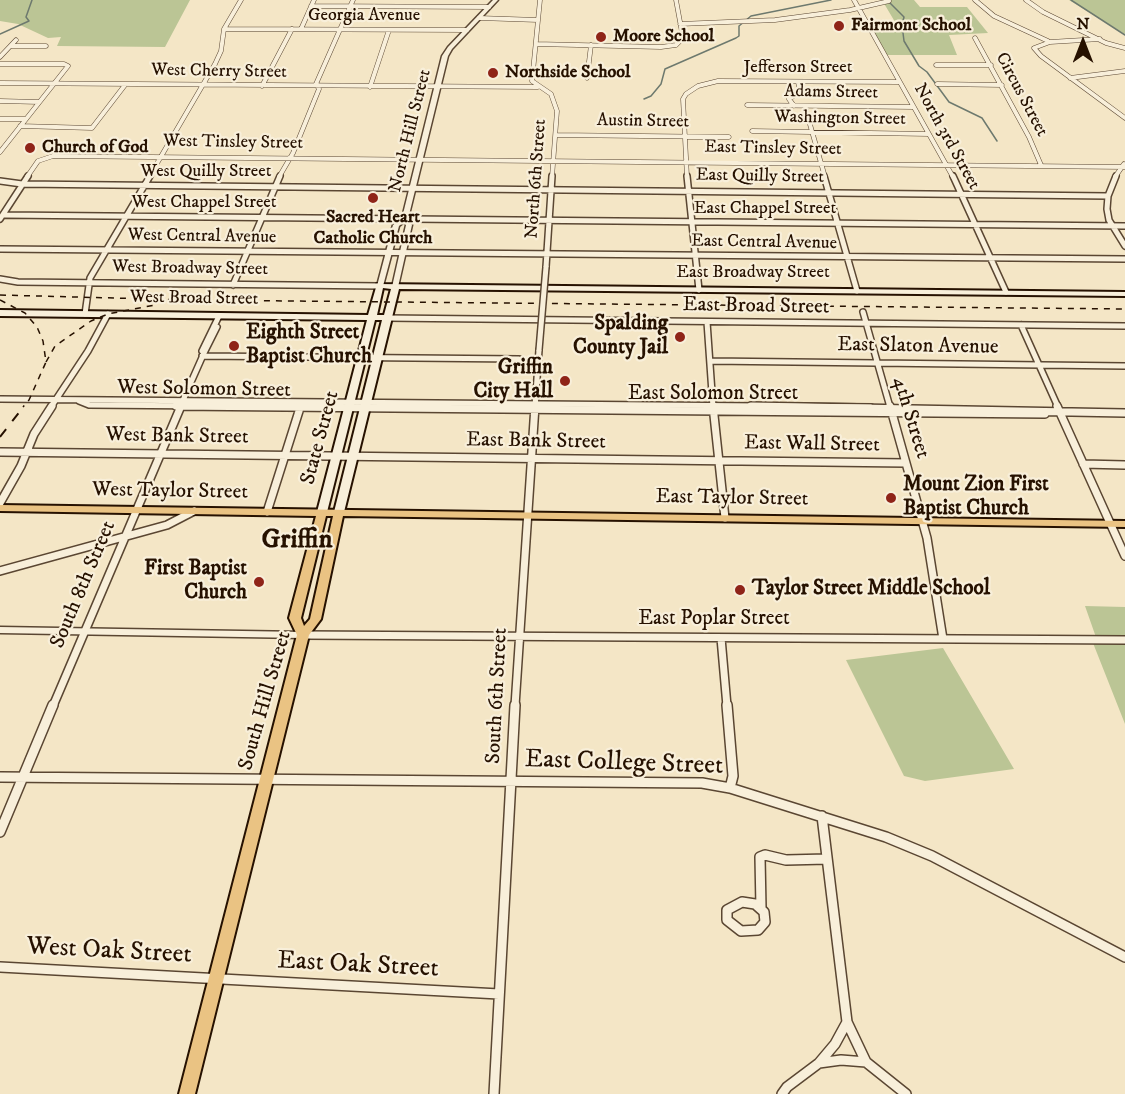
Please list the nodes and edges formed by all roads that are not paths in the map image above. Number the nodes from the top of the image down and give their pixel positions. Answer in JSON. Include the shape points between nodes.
{"nodes":[{"id":1,"x":241,"y":0,"type":"edge"},
{"id":2,"x":314,"y":0,"type":"edge"},
{"id":3,"x":353,"y":0,"type":"edge"},
{"id":4,"x":496,"y":0,"type":"edge"},
{"id":5,"x":540,"y":0,"type":"edge"},
{"id":6,"x":676,"y":0,"type":"edge"},
{"id":7,"x":854,"y":0,"type":"edge"},
{"id":8,"x":975,"y":0,"type":"edge"},
{"id":9,"x":1026,"y":0,"type":"edge"},
{"id":10,"x":889,"y":1,"type":"edge"},
{"id":11,"x":311,"y":6,"type":"junction"},
{"id":12,"x":350,"y":6,"type":"junction"},
{"id":13,"x":489,"y":7,"type":"junction"},
{"id":14,"x":858,"y":9,"type":"junction"},
{"id":15,"x":479,"y":18,"type":"junction"},
{"id":16,"x":538,"y":20,"type":"junction"},
{"id":17,"x":680,"y":24,"type":"junction"},
{"id":18,"x":224,"y":29,"type":"junction"},
{"id":19,"x":292,"y":29,"type":"junction"},
{"id":20,"x":301,"y":29,"type":"junction"},
{"id":21,"x":340,"y":29,"type":"junction"},
{"id":22,"x":389,"y":30,"type":"junction"},
{"id":23,"x":467,"y":30,"type":"junction"},
{"id":24,"x":975,"y":38,"type":"dead end"},
{"id":25,"x":1100,"y":39,"type":"junction"},
{"id":26,"x":16,"y":40,"type":"dead end"},
{"id":27,"x":1050,"y":42,"type":"junction"},
{"id":28,"x":536,"y":44,"type":"junction"},
{"id":29,"x":591,"y":45,"type":"junction"},
{"id":30,"x":11,"y":46,"type":"junction"},
{"id":31,"x":46,"y":46,"type":"dead end"},
{"id":32,"x":1125,"y":48,"type":"edge"},
{"id":33,"x":0,"y":57,"type":"edge"},
{"id":34,"x":0,"y":64,"type":"edge"},
{"id":35,"x":936,"y":65,"type":"dead end"},
{"id":36,"x":991,"y":65,"type":"junction"},
{"id":37,"x":1125,"y":71,"type":"edge"},
{"id":38,"x":587,"y":78,"type":"dead end"},
{"id":39,"x":1070,"y":78,"type":"junction"},
{"id":40,"x":798,"y":82,"type":"junction"},
{"id":41,"x":898,"y":82,"type":"junction"},
{"id":42,"x":0,"y":83,"type":"edge"},
{"id":43,"x":54,"y":84,"type":"junction"},
{"id":44,"x":937,"y":84,"type":"dead end"},
{"id":45,"x":125,"y":85,"type":"junction"},
{"id":46,"x":1002,"y":85,"type":"junction"},
{"id":47,"x":203,"y":86,"type":"junction"},
{"id":48,"x":262,"y":86,"type":"junction"},
{"id":49,"x":318,"y":86,"type":"junction"},
{"id":50,"x":370,"y":87,"type":"junction"},
{"id":51,"x":438,"y":87,"type":"junction"},
{"id":52,"x":538,"y":87,"type":"junction"},
{"id":53,"x":0,"y":101,"type":"edge"},
{"id":54,"x":39,"y":102,"type":"junction"},
{"id":55,"x":747,"y":105,"type":"dead end"},
{"id":56,"x":794,"y":106,"type":"junction"},
{"id":57,"x":805,"y":106,"type":"junction"},
{"id":58,"x":914,"y":107,"type":"junction"},
{"id":59,"x":1125,"y":118,"type":"edge"},
{"id":60,"x":0,"y":119,"type":"edge"},
{"id":61,"x":26,"y":119,"type":"junction"},
{"id":62,"x":20,"y":126,"type":"junction"},
{"id":63,"x":752,"y":131,"type":"dead end"},
{"id":64,"x":812,"y":132,"type":"junction"},
{"id":65,"x":928,"y":134,"type":"junction"},
{"id":66,"x":556,"y":135,"type":"junction"},
{"id":67,"x":684,"y":136,"type":"junction"},
{"id":68,"x":729,"y":136,"type":"dead end"},
{"id":69,"x":0,"y":152,"type":"edge"},
{"id":70,"x":162,"y":156,"type":"junction"},
{"id":71,"x":289,"y":158,"type":"junction"},
{"id":72,"x":420,"y":159,"type":"junction"},
{"id":73,"x":555,"y":160,"type":"junction"},
{"id":74,"x":685,"y":161,"type":"junction"},
{"id":75,"x":821,"y":163,"type":"junction"},
{"id":76,"x":946,"y":164,"type":"junction"},
{"id":77,"x":1041,"y":165,"type":"junction"},
{"id":78,"x":1124,"y":166,"type":"edge"},
{"id":79,"x":0,"y":181,"type":"edge"},
{"id":80,"x":22,"y":184,"type":"junction"},
{"id":81,"x":145,"y":185,"type":"junction"},
{"id":82,"x":275,"y":186,"type":"junction"},
{"id":83,"x":412,"y":188,"type":"junction"},
{"id":84,"x":552,"y":189,"type":"junction"},
{"id":85,"x":688,"y":190,"type":"junction"},
{"id":86,"x":830,"y":192,"type":"junction"},
{"id":87,"x":961,"y":193,"type":"junction"},
{"id":88,"x":1108,"y":196,"type":"junction"},
{"id":89,"x":127,"y":216,"type":"junction"},
{"id":90,"x":2,"y":217,"type":"edge"},
{"id":91,"x":261,"y":217,"type":"junction"},
{"id":92,"x":405,"y":219,"type":"junction"},
{"id":93,"x":550,"y":220,"type":"junction"},
{"id":94,"x":692,"y":222,"type":"junction"},
{"id":95,"x":839,"y":223,"type":"junction"},
{"id":96,"x":976,"y":224,"type":"junction"},
{"id":97,"x":1112,"y":226,"type":"junction"},
{"id":98,"x":1125,"y":226,"type":"edge"},
{"id":99,"x":1125,"y":246,"type":"edge"},
{"id":100,"x":0,"y":249,"type":"edge"},
{"id":101,"x":107,"y":249,"type":"junction"},
{"id":102,"x":247,"y":251,"type":"junction"},
{"id":103,"x":389,"y":252,"type":"junction"},
{"id":104,"x":403,"y":253,"type":"junction"},
{"id":105,"x":547,"y":254,"type":"junction"},
{"id":106,"x":696,"y":256,"type":"junction"},
{"id":107,"x":847,"y":257,"type":"junction"},
{"id":108,"x":990,"y":258,"type":"junction"},
{"id":109,"x":1125,"y":259,"type":"edge"},
{"id":110,"x":0,"y":279,"type":"edge"},
{"id":111,"x":89,"y":283,"type":"junction"},
{"id":112,"x":233,"y":285,"type":"junction"},
{"id":113,"x":380,"y":286,"type":"junction"},
{"id":114,"x":395,"y":287,"type":"junction"},
{"id":115,"x":699,"y":290,"type":"junction"},
{"id":116,"x":856,"y":291,"type":"junction"},
{"id":117,"x":1006,"y":292,"type":"junction"},
{"id":118,"x":1125,"y":294,"type":"edge"},
{"id":119,"x":543,"y":300,"type":"joint"},
{"id":120,"x":0,"y":312,"type":"edge"},
{"id":121,"x":863,"y":312,"type":"dead end"},
{"id":122,"x":85,"y":314,"type":"junction"},
{"id":123,"x":108,"y":314,"type":"junction"},
{"id":124,"x":219,"y":316,"type":"junction"},
{"id":125,"x":372,"y":318,"type":"junction"},
{"id":126,"x":387,"y":318,"type":"junction"},
{"id":127,"x":707,"y":322,"type":"junction"},
{"id":128,"x":866,"y":324,"type":"junction"},
{"id":129,"x":1021,"y":326,"type":"junction"},
{"id":130,"x":1125,"y":326,"type":"edge"},
{"id":131,"x":203,"y":354,"type":"junction"},
{"id":132,"x":362,"y":358,"type":"junction"},
{"id":133,"x":377,"y":358,"type":"junction"},
{"id":134,"x":519,"y":359,"type":"dead end"},
{"id":135,"x":711,"y":362,"type":"junction"},
{"id":136,"x":876,"y":363,"type":"junction"},
{"id":137,"x":1038,"y":365,"type":"junction"},
{"id":138,"x":1125,"y":366,"type":"edge"},
{"id":139,"x":0,"y":399,"type":"edge"},
{"id":140,"x":57,"y":400,"type":"junction"},
{"id":141,"x":181,"y":403,"type":"junction"},
{"id":142,"x":351,"y":404,"type":"junction"},
{"id":143,"x":366,"y":404,"type":"junction"},
{"id":144,"x":536,"y":406,"type":"junction"},
{"id":145,"x":300,"y":408,"type":"junction"},
{"id":146,"x":713,"y":409,"type":"junction"},
{"id":147,"x":889,"y":410,"type":"junction"},
{"id":148,"x":1059,"y":412,"type":"junction"},
{"id":149,"x":1125,"y":413,"type":"edge"},
{"id":150,"x":0,"y":452,"type":"edge"},
{"id":151,"x":27,"y":452,"type":"junction"},
{"id":152,"x":159,"y":453,"type":"junction"},
{"id":153,"x":284,"y":455,"type":"junction"},
{"id":154,"x":337,"y":456,"type":"junction"},
{"id":155,"x":353,"y":456,"type":"junction"},
{"id":156,"x":532,"y":458,"type":"junction"},
{"id":157,"x":718,"y":461,"type":"junction"},
{"id":158,"x":906,"y":463,"type":"junction"},
{"id":159,"x":1083,"y":464,"type":"junction"},
{"id":160,"x":1125,"y":465,"type":"edge"},
{"id":161,"x":0,"y":503,"type":"edge"},
{"id":162,"x":0,"y":508,"type":"edge"},
{"id":163,"x":135,"y":509,"type":"junction"},
{"id":164,"x":194,"y":511,"type":"junction"},
{"id":165,"x":267,"y":512,"type":"junction"},
{"id":166,"x":322,"y":512,"type":"junction"},
{"id":167,"x":339,"y":513,"type":"junction"},
{"id":168,"x":528,"y":516,"type":"junction"},
{"id":169,"x":725,"y":518,"type":"junction"},
{"id":170,"x":923,"y":522,"type":"junction"},
{"id":171,"x":1111,"y":524,"type":"junction"},
{"id":172,"x":1125,"y":524,"type":"edge"},
{"id":173,"x":124,"y":537,"type":"junction"},
{"id":174,"x":1125,"y":556,"type":"edge"},
{"id":175,"x":0,"y":571,"type":"edge"},
{"id":176,"x":0,"y":630,"type":"edge"},
{"id":177,"x":84,"y":632,"type":"junction"},
{"id":178,"x":303,"y":635,"type":"junction"},
{"id":179,"x":519,"y":636,"type":"junction"},
{"id":180,"x":721,"y":638,"type":"junction"},
{"id":181,"x":943,"y":639,"type":"junction"},
{"id":182,"x":1125,"y":640,"type":"edge"},
{"id":183,"x":0,"y":777,"type":"edge"},
{"id":184,"x":24,"y":777,"type":"junction"},
{"id":185,"x":266,"y":779,"type":"junction"},
{"id":186,"x":512,"y":781,"type":"junction"},
{"id":187,"x":730,"y":788,"type":"junction"},
{"id":188,"x":822,"y":816,"type":"junction"},
{"id":189,"x":0,"y":832,"type":"edge"},
{"id":190,"x":827,"y":859,"type":"junction"},
{"id":191,"x":761,"y":908,"type":"dead end"},
{"id":192,"x":1125,"y":957,"type":"edge"},
{"id":193,"x":0,"y":967,"type":"edge"},
{"id":194,"x":215,"y":979,"type":"junction"},
{"id":195,"x":499,"y":994,"type":"junction"},
{"id":196,"x":847,"y":1022,"type":"junction"},
{"id":197,"x":866,"y":1062,"type":"junction"},
{"id":198,"x":819,"y":1063,"type":"junction"},
{"id":199,"x":187,"y":1094,"type":"edge"},
{"id":200,"x":494,"y":1094,"type":"edge"},
{"id":201,"x":782,"y":1094,"type":"edge"},
{"id":202,"x":906,"y":1094,"type":"edge"}],
"edges":[{"from":1,"to":18,"type":"street"},
{"from":2,"to":11,"type":"street"},
{"from":3,"to":12,"type":"street"},
{"from":4,"to":13,"type":"street","name":"North Hill Street"},
{"from":5,"to":16,"type":"street"},
{"from":6,"to":17,"type":"street"},
{"from":7,"to":14,"type":"street","name":"North 3rd Street"},
{"from":8,"to":27,"type":"street","via":[[994,16]]},
{"from":9,"to":25,"type":"street"},
{"from":10,"to":14,"type":"street"},
{"from":11,"to":12,"type":"street"},
{"from":11,"to":20,"type":"street"},
{"from":12,"to":13,"type":"street"},
{"from":12,"to":21,"type":"street"},
{"from":13,"to":15,"type":"street","name":"North Hill Street"},
{"from":14,"to":17,"type":"street","via":[[775,20]]},
{"from":14,"to":41,"type":"street","name":"North 3rd Street"},
{"from":15,"to":16,"type":"street"},
{"from":15,"to":23,"type":"street","name":"North Hill Street"},
{"from":16,"to":28,"type":"street"},
{"from":17,"to":29,"type":"street","via":[[683,38],[676,45]]},
{"from":18,"to":19,"type":"street","name":"Georgia Avenue"},
{"from":18,"to":47,"type":"street","via":[[221,51]]},
{"from":19,"to":20,"type":"street","name":"Georgia Avenue"},
{"from":19,"to":48,"type":"street"},
{"from":20,"to":21,"type":"street","name":"Georgia Avenue"},
{"from":21,"to":22,"type":"street","name":"Georgia Avenue"},
{"from":21,"to":49,"type":"street"},
{"from":22,"to":23,"type":"street","name":"Georgia Avenue"},
{"from":22,"to":50,"type":"street"},
{"from":23,"to":51,"type":"street","name":"North Hill Street","via":[[450,48]]},
{"from":24,"to":36,"type":"street","name":"Circus Street"},
{"from":25,"to":27,"type":"street"},
{"from":25,"to":32,"type":"street"},
{"from":26,"to":30,"type":"street"},
{"from":27,"to":39,"type":"street","via":[[1034,48]]},
{"from":28,"to":29,"type":"street"},
{"from":28,"to":52,"type":"street","via":[[532,81]]},
{"from":29,"to":38,"type":"street"},
{"from":30,"to":31,"type":"street"},
{"from":30,"to":33,"type":"street"},
{"from":34,"to":43,"type":"street","via":[[68,65]]},
{"from":35,"to":36,"type":"street"},
{"from":36,"to":46,"type":"street","name":"Circus Street"},
{"from":37,"to":39,"type":"street"},
{"from":39,"to":59,"type":"street"},
{"from":40,"to":41,"type":"street","name":"Jefferson Street"},
{"from":40,"to":56,"type":"street","via":[[800,92],[789,99]]},
{"from":40,"to":67,"type":"street","name":"Jefferson Street","via":[[728,81],[689,90],[683,99]]},
{"from":41,"to":58,"type":"street","name":"North 3rd Street"},
{"from":42,"to":43,"type":"street","name":"West Cherry Street"},
{"from":43,"to":45,"type":"street","name":"West Cherry Street"},
{"from":43,"to":54,"type":"street"},
{"from":44,"to":46,"type":"street"},
{"from":45,"to":47,"type":"street","name":"West Cherry Street"},
{"from":45,"to":62,"type":"street","via":[[92,128]]},
{"from":46,"to":77,"type":"street","name":"Circus Street"},
{"from":47,"to":48,"type":"street","name":"West Cherry Street"},
{"from":47,"to":70,"type":"street"},
{"from":48,"to":49,"type":"street","name":"West Cherry Street"},
{"from":49,"to":50,"type":"street","name":"West Cherry Street"},
{"from":49,"to":71,"type":"street"},
{"from":50,"to":51,"type":"street","name":"West Cherry Street"},
{"from":51,"to":52,"type":"street","name":"West Cherry Street"},
{"from":51,"to":72,"type":"street","name":"North Hill Street"},
{"from":52,"to":66,"type":"street","name":"North 6th Street","via":[[552,94],[555,102]]},
{"from":53,"to":54,"type":"street"},
{"from":54,"to":61,"type":"street"},
{"from":55,"to":56,"type":"street","name":"Adams Street"},
{"from":56,"to":57,"type":"street","name":"Adams Street"},
{"from":57,"to":58,"type":"street","name":"Adams Street"},
{"from":57,"to":64,"type":"street"},
{"from":58,"to":65,"type":"street","name":"North 3rd Street"},
{"from":60,"to":61,"type":"street"},
{"from":61,"to":62,"type":"street"},
{"from":62,"to":69,"type":"street"},
{"from":63,"to":64,"type":"street","name":"Washington Street"},
{"from":64,"to":65,"type":"street","name":"Washington Street"},
{"from":64,"to":75,"type":"street"},
{"from":65,"to":76,"type":"street","name":"North 3rd Street"},
{"from":66,"to":67,"type":"street","name":"Austin Street"},
{"from":66,"to":73,"type":"street","name":"North 6th Street"},
{"from":67,"to":68,"type":"street","name":"Austin Street"},
{"from":67,"to":74,"type":"street"},
{"from":70,"to":71,"type":"street","name":"West Tinsley Street"},
{"from":70,"to":80,"type":"street","name":"West Tinsley Street","via":[[45,157]]},
{"from":70,"to":81,"type":"street"},
{"from":71,"to":72,"type":"street","name":"West Tinsley Street"},
{"from":71,"to":82,"type":"street"},
{"from":72,"to":73,"type":"street","name":"East Tinsley Street"},
{"from":72,"to":83,"type":"street","name":"North Hill Street"},
{"from":73,"to":74,"type":"street","name":"East Tinsley Street"},
{"from":73,"to":84,"type":"street","name":"North 6th Street"},
{"from":74,"to":75,"type":"street","name":"East Tinsley Street"},
{"from":74,"to":85,"type":"street"},
{"from":75,"to":76,"type":"street","name":"East Tinsley Street"},
{"from":75,"to":86,"type":"street"},
{"from":76,"to":77,"type":"street","name":"East Tinsley Street"},
{"from":76,"to":87,"type":"street","name":"North 3rd Street"},
{"from":77,"to":78,"type":"street","name":"East Tinsley Street"},
{"from":78,"to":88,"type":"street"},
{"from":79,"to":80,"type":"street","name":"West Quilly Street"},
{"from":80,"to":81,"type":"street","name":"West Quilly Street"},
{"from":80,"to":90,"type":"street"},
{"from":81,"to":82,"type":"street","name":"West Quilly Street"},
{"from":81,"to":89,"type":"street"},
{"from":82,"to":83,"type":"street","name":"West Quilly Street"},
{"from":82,"to":91,"type":"street"},
{"from":83,"to":84,"type":"street","name":"East Quilly Street"},
{"from":83,"to":92,"type":"street","name":"North Hill Street"},
{"from":84,"to":85,"type":"street","name":"East Quilly Street"},
{"from":84,"to":93,"type":"street","name":"North 6th Street"},
{"from":85,"to":86,"type":"street","name":"East Quilly Street"},
{"from":85,"to":94,"type":"street"},
{"from":86,"to":87,"type":"street","name":"East Quilly Street"},
{"from":86,"to":95,"type":"street"},
{"from":87,"to":88,"type":"street","name":"East Quilly Street"},
{"from":87,"to":96,"type":"street","name":"North 3rd Street"},
{"from":88,"to":97,"type":"street"},
{"from":89,"to":90,"type":"street","name":"West Chappel Street"},
{"from":89,"to":91,"type":"street","name":"West Chappel Street"},
{"from":89,"to":101,"type":"street"},
{"from":91,"to":92,"type":"street","name":"West Chappel Street"},
{"from":91,"to":102,"type":"street"},
{"from":92,"to":93,"type":"street","name":"East Chappel Street"},
{"from":92,"to":103,"type":"street","name":"State Street","via":[[396,225]]},
{"from":92,"to":104,"type":"street","name":"North Hill Street","via":[[409,225]]},
{"from":93,"to":94,"type":"street","name":"East Chappel Street"},
{"from":93,"to":105,"type":"street","name":"North 6th Street"},
{"from":94,"to":95,"type":"street","name":"East Chappel Street"},
{"from":94,"to":106,"type":"street"},
{"from":95,"to":96,"type":"street","name":"East Chappel Street"},
{"from":95,"to":107,"type":"street"},
{"from":96,"to":97,"type":"street","name":"East Chappel Street"},
{"from":96,"to":108,"type":"street","name":"North 3rd Street"},
{"from":97,"to":98,"type":"street","name":"East Chappel Street"},
{"from":97,"to":99,"type":"street"},
{"from":100,"to":101,"type":"street","name":"West Central Avenue"},
{"from":101,"to":102,"type":"street","name":"West Central Avenue"},
{"from":101,"to":111,"type":"street"},
{"from":102,"to":103,"type":"street","name":"West Central Avenue"},
{"from":102,"to":112,"type":"street"},
{"from":103,"to":104,"type":"street","name":"West Central Avenue"},
{"from":103,"to":113,"type":"street","name":"State Street"},
{"from":104,"to":105,"type":"street","name":"East Central Avenue"},
{"from":104,"to":114,"type":"street","name":"North Hill Street"},
{"from":105,"to":106,"type":"street","name":"East Central Avenue"},
{"from":105,"to":119,"type":"street","name":"North 6th Street","bridge":true},
{"from":106,"to":107,"type":"street","name":"East Central Avenue"},
{"from":106,"to":115,"type":"street"},
{"from":107,"to":108,"type":"street","name":"East Central Avenue"},
{"from":107,"to":116,"type":"street"},
{"from":108,"to":109,"type":"street","name":"East Central Avenue"},
{"from":108,"to":117,"type":"street","name":"North 3rd Street"},
{"from":110,"to":111,"type":"street","name":"West Broadway Street"},
{"from":111,"to":112,"type":"street","name":"West Broadway Street"},
{"from":111,"to":122,"type":"street"},
{"from":112,"to":113,"type":"street","name":"West Broadway Street"},
{"from":113,"to":114,"type":"main road","name":"East Broadway Street"},
{"from":113,"to":125,"type":"main road","name":"State Street"},
{"from":114,"to":115,"type":"main road","name":"East Broadway Street"},
{"from":114,"to":126,"type":"main road","name":"South Hill Street"},
{"from":115,"to":116,"type":"main road","name":"East Broadway Street"},
{"from":116,"to":117,"type":"main road","name":"East Broadway Street"},
{"from":117,"to":118,"type":"main road","name":"East Broadway Street"},
{"from":119,"to":144,"type":"street","name":"South 6th Street","bridge":true},
{"from":120,"to":122,"type":"main road","name":"West Broad Street"},
{"from":121,"to":128,"type":"street","name":"4th Street"},
{"from":122,"to":123,"type":"main road","name":"West Broad Street"},
{"from":123,"to":124,"type":"main road","name":"West Broad Street"},
{"from":123,"to":140,"type":"street"},
{"from":124,"to":125,"type":"main road","name":"West Broad Street"},
{"from":124,"to":131,"type":"street","name":"South 8th Street"},
{"from":125,"to":126,"type":"main road","name":"West Broad Street"},
{"from":125,"to":132,"type":"main road","name":"State Street"},
{"from":126,"to":127,"type":"street","name":"East Broad Street"},
{"from":126,"to":133,"type":"main road","name":"South Hill Street"},
{"from":127,"to":128,"type":"street","name":"East Broad Street"},
{"from":127,"to":135,"type":"street"},
{"from":128,"to":129,"type":"street","name":"East Broad Street"},
{"from":128,"to":136,"type":"street","name":"4th Street"},
{"from":129,"to":130,"type":"street","name":"East Broad Street"},
{"from":129,"to":137,"type":"street"},
{"from":131,"to":132,"type":"street"},
{"from":131,"to":141,"type":"street","name":"South 8th Street"},
{"from":132,"to":133,"type":"street"},
{"from":132,"to":142,"type":"main road","name":"State Street"},
{"from":133,"to":134,"type":"street"},
{"from":133,"to":143,"type":"main road","name":"South Hill Street"},
{"from":135,"to":136,"type":"street","name":"East Slaton Avenue"},
{"from":135,"to":146,"type":"street"},
{"from":136,"to":137,"type":"street","name":"East Slaton Avenue"},
{"from":136,"to":147,"type":"street","name":"4th Street"},
{"from":137,"to":138,"type":"street","name":"East Slaton Avenue"},
{"from":137,"to":148,"type":"street"},
{"from":139,"to":140,"type":"street","name":"West Solomon Street"},
{"from":140,"to":141,"type":"street","name":"West Solomon Street","via":[[88,405]]},
{"from":140,"to":151,"type":"street"},
{"from":141,"to":142,"type":"street","name":"West Solomon Street"},
{"from":141,"to":145,"type":"street","name":"West Solomon Street"},
{"from":141,"to":152,"type":"street","name":"South 8th Street"},
{"from":142,"to":143,"type":"street","name":"West Solomon Street"},
{"from":142,"to":145,"type":"street","name":"West Solomon Street"},
{"from":142,"to":154,"type":"main road","name":"State Street"},
{"from":143,"to":144,"type":"street","name":"East Solomon Street"},
{"from":143,"to":155,"type":"main road","name":"South Hill Street"},
{"from":144,"to":146,"type":"street","name":"East Solomon Street"},
{"from":144,"to":156,"type":"street","name":"South 6th Street"},
{"from":145,"to":153,"type":"street"},
{"from":146,"to":147,"type":"street","name":"East Solomon Street"},
{"from":146,"to":157,"type":"street"},
{"from":147,"to":148,"type":"street","name":"East Solomon Street"},
{"from":147,"to":158,"type":"street","name":"4th Street"},
{"from":148,"to":149,"type":"street","name":"East Solomon Street"},
{"from":148,"to":159,"type":"street"},
{"from":150,"to":151,"type":"street","name":"West Bank Street"},
{"from":151,"to":152,"type":"street","name":"West Bank Street"},
{"from":151,"to":161,"type":"street"},
{"from":152,"to":153,"type":"street","name":"West Bank Street"},
{"from":152,"to":163,"type":"street","name":"South 8th Street"},
{"from":153,"to":154,"type":"street","name":"West Bank Street"},
{"from":153,"to":165,"type":"street"},
{"from":154,"to":155,"type":"street","name":"West Bank Street"},
{"from":154,"to":166,"type":"main road","name":"State Street"},
{"from":155,"to":156,"type":"street","name":"East Bank Street"},
{"from":155,"to":167,"type":"main road","name":"South Hill Street"},
{"from":156,"to":157,"type":"street","name":"East Bank Street"},
{"from":156,"to":168,"type":"street","name":"South 6th Street"},
{"from":157,"to":158,"type":"street","name":"East Wall Street"},
{"from":157,"to":169,"type":"street"},
{"from":158,"to":170,"type":"street","name":"4th Street"},
{"from":159,"to":160,"type":"street"},
{"from":159,"to":171,"type":"street"},
{"from":162,"to":163,"type":"main road","name":"West Taylor Street"},
{"from":163,"to":164,"type":"main road","name":"West Taylor Street"},
{"from":163,"to":173,"type":"street","name":"South 8th Street"},
{"from":164,"to":165,"type":"main road","name":"West Taylor Street"},
{"from":164,"to":173,"type":"street","via":[[167,525]]},
{"from":165,"to":166,"type":"main road","name":"West Taylor Street"},
{"from":166,"to":167,"type":"main road","name":"West Taylor Street"},
{"from":166,"to":178,"type":"main road","name":"State Street","via":[[295,618]]},
{"from":167,"to":168,"type":"main road","name":"East Taylor Street"},
{"from":167,"to":178,"type":"main road","name":"South Hill Street","via":[[315,619]]},
{"from":168,"to":169,"type":"main road","name":"East Taylor Street"},
{"from":168,"to":179,"type":"street","name":"South 6th Street"},
{"from":169,"to":170,"type":"main road","name":"East Taylor Street"},
{"from":170,"to":171,"type":"main road","name":"East Taylor Street"},
{"from":170,"to":181,"type":"street","name":"4th Street"},
{"from":171,"to":172,"type":"main road","name":"East Taylor Street"},
{"from":171,"to":174,"type":"street"},
{"from":173,"to":175,"type":"street"},
{"from":173,"to":177,"type":"street","name":"South 8th Street"},
{"from":176,"to":177,"type":"street"},
{"from":177,"to":178,"type":"street"},
{"from":177,"to":184,"type":"street","name":"South 8th Street"},
{"from":178,"to":179,"type":"street","name":"East Poplar Street"},
{"from":178,"to":185,"type":"main road","name":"South Hill Street"},
{"from":179,"to":180,"type":"street","name":"East Poplar Street"},
{"from":179,"to":186,"type":"street","name":"South 6th Street"},
{"from":180,"to":181,"type":"street","name":"East Poplar Street"},
{"from":180,"to":187,"type":"street","via":[[733,776]]},
{"from":181,"to":182,"type":"street","name":"East Poplar Street"},
{"from":183,"to":184,"type":"street","name":"East College Street"},
{"from":184,"to":185,"type":"street","name":"East College Street"},
{"from":184,"to":189,"type":"street","name":"South 8th Street"},
{"from":185,"to":186,"type":"street","name":"East College Street"},
{"from":185,"to":194,"type":"main road","name":"South Hill Street"},
{"from":186,"to":187,"type":"street","name":"East College Street","via":[[702,783]]},
{"from":186,"to":195,"type":"street","name":"South 6th Street"},
{"from":187,"to":188,"type":"street","name":"East College Street"},
{"from":188,"to":190,"type":"street"},
{"from":188,"to":192,"type":"street","name":"East College Street","via":[[932,856]]},
{"from":190,"to":191,"type":"street","via":[[760,857]]},
{"from":190,"to":196,"type":"street"},
{"from":193,"to":194,"type":"street","name":"West Oak Street"},
{"from":194,"to":195,"type":"street","name":"East Oak Street"},
{"from":194,"to":199,"type":"main road","name":"South Hill Street"},
{"from":195,"to":200,"type":"street","name":"South 6th Street"},
{"from":196,"to":197,"type":"street"},
{"from":196,"to":198,"type":"street","via":[[836,1044]]},
{"from":197,"to":198,"type":"street"},
{"from":197,"to":202,"type":"street"},
{"from":198,"to":201,"type":"street"}]}
